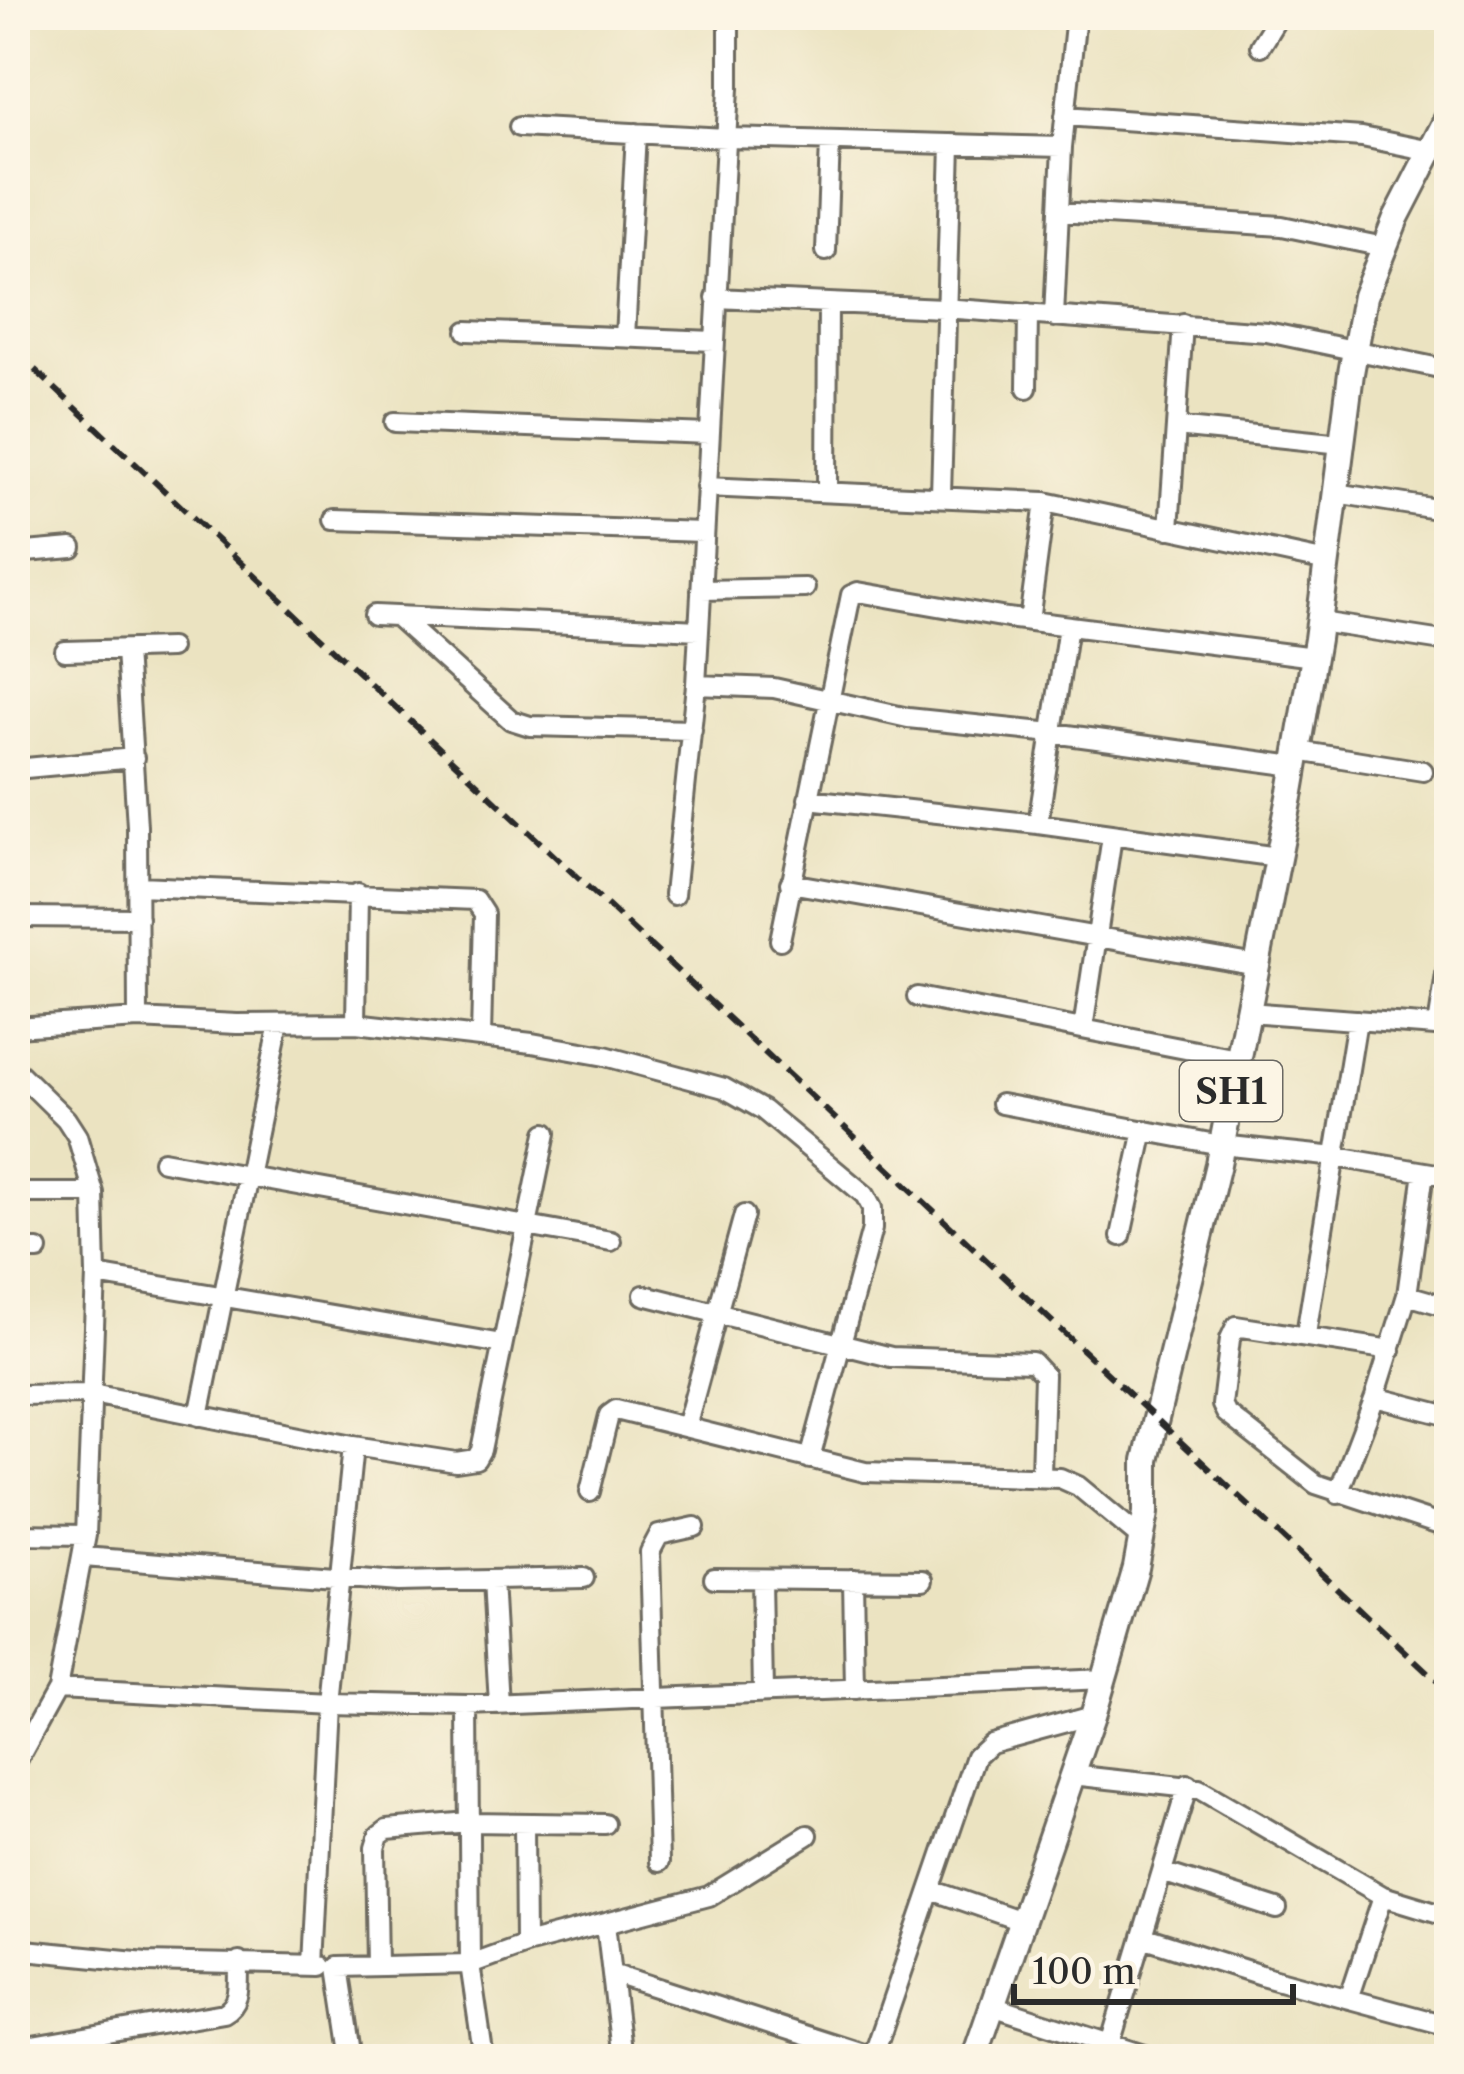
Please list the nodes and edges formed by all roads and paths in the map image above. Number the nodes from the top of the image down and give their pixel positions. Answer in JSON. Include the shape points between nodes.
{"nodes":[{"id":1,"x":729,"y":15,"type":"edge"},
{"id":2,"x":1076,"y":15,"type":"edge"},
{"id":3,"x":1279,"y":15,"type":"edge"},
{"id":4,"x":1260,"y":46,"type":"dead end"},
{"id":5,"x":1065,"y":116,"type":"junction"},
{"id":6,"x":1449,"y":116,"type":"edge"},
{"id":7,"x":518,"y":128,"type":"dead end"},
{"id":8,"x":636,"y":134,"type":"junction"},
{"id":9,"x":726,"y":138,"type":"junction"},
{"id":10,"x":830,"y":141,"type":"junction"},
{"id":11,"x":951,"y":144,"type":"junction"},
{"id":12,"x":1062,"y":147,"type":"junction"},
{"id":13,"x":1431,"y":151,"type":"junction"},
{"id":14,"x":1059,"y":212,"type":"junction"},
{"id":15,"x":1384,"y":247,"type":"junction"},
{"id":16,"x":826,"y":251,"type":"dead end"},
{"id":17,"x":716,"y":298,"type":"junction"},
{"id":18,"x":828,"y":303,"type":"junction"},
{"id":19,"x":943,"y":308,"type":"junction"},
{"id":20,"x":1028,"y":314,"type":"junction"},
{"id":21,"x":1054,"y":316,"type":"junction"},
{"id":22,"x":1183,"y":324,"type":"junction"},
{"id":23,"x":467,"y":331,"type":"dead end"},
{"id":24,"x":626,"y":338,"type":"junction"},
{"id":25,"x":714,"y":341,"type":"junction"},
{"id":26,"x":1355,"y":351,"type":"junction"},
{"id":27,"x":1449,"y":370,"type":"edge"},
{"id":28,"x":1027,"y":388,"type":"dead end"},
{"id":29,"x":394,"y":422,"type":"dead end"},
{"id":30,"x":1176,"y":428,"type":"junction"},
{"id":31,"x":709,"y":434,"type":"junction"},
{"id":32,"x":1342,"y":443,"type":"junction"},
{"id":33,"x":706,"y":487,"type":"junction"},
{"id":34,"x":826,"y":491,"type":"junction"},
{"id":35,"x":1336,"y":493,"type":"junction"},
{"id":36,"x":941,"y":495,"type":"junction"},
{"id":37,"x":1045,"y":502,"type":"junction"},
{"id":38,"x":1449,"y":511,"type":"edge"},
{"id":39,"x":335,"y":520,"type":"dead end"},
{"id":40,"x":1169,"y":529,"type":"junction"},
{"id":41,"x":704,"y":532,"type":"junction"},
{"id":42,"x":72,"y":548,"type":"dead end"},
{"id":43,"x":15,"y":553,"type":"edge"},
{"id":44,"x":1328,"y":562,"type":"junction"},
{"id":45,"x":805,"y":588,"type":"dead end"},
{"id":46,"x":701,"y":590,"type":"junction"},
{"id":47,"x":374,"y":615,"type":"dead end"},
{"id":48,"x":396,"y":616,"type":"junction"},
{"id":49,"x":1029,"y":621,"type":"junction"},
{"id":50,"x":1320,"y":622,"type":"junction"},
{"id":51,"x":1068,"y":626,"type":"junction"},
{"id":52,"x":699,"y":630,"type":"junction"},
{"id":53,"x":1449,"y":642,"type":"edge"},
{"id":54,"x":170,"y":648,"type":"dead end"},
{"id":55,"x":126,"y":650,"type":"junction"},
{"id":56,"x":65,"y":651,"type":"dead end"},
{"id":57,"x":1315,"y":657,"type":"junction"},
{"id":58,"x":696,"y":685,"type":"junction"},
{"id":59,"x":828,"y":700,"type":"junction"},
{"id":60,"x":692,"y":730,"type":"junction"},
{"id":61,"x":1053,"y":733,"type":"junction"},
{"id":62,"x":134,"y":758,"type":"junction"},
{"id":63,"x":1297,"y":758,"type":"junction"},
{"id":64,"x":15,"y":769,"type":"edge"},
{"id":65,"x":1423,"y":771,"type":"dead end"},
{"id":66,"x":808,"y":799,"type":"junction"},
{"id":67,"x":1038,"y":824,"type":"junction"},
{"id":68,"x":1112,"y":836,"type":"junction"},
{"id":69,"x":1278,"y":857,"type":"junction"},
{"id":70,"x":790,"y":883,"type":"junction"},
{"id":71,"x":138,"y":886,"type":"junction"},
{"id":72,"x":358,"y":893,"type":"junction"},
{"id":73,"x":674,"y":895,"type":"dead end"},
{"id":74,"x":15,"y":916,"type":"edge"},
{"id":75,"x":138,"y":918,"type":"junction"},
{"id":76,"x":1097,"y":936,"type":"junction"},
{"id":77,"x":780,"y":940,"type":"dead end"},
{"id":78,"x":1449,"y":956,"type":"edge"},
{"id":79,"x":1257,"y":964,"type":"junction"},
{"id":80,"x":917,"y":998,"type":"dead end"},
{"id":81,"x":1248,"y":1012,"type":"junction"},
{"id":82,"x":138,"y":1018,"type":"junction"},
{"id":83,"x":1357,"y":1020,"type":"junction"},
{"id":84,"x":356,"y":1023,"type":"junction"},
{"id":85,"x":279,"y":1024,"type":"junction"},
{"id":86,"x":1443,"y":1026,"type":"edge"},
{"id":87,"x":15,"y":1028,"type":"edge"},
{"id":88,"x":1083,"y":1029,"type":"junction"},
{"id":89,"x":482,"y":1037,"type":"junction"},
{"id":90,"x":1237,"y":1059,"type":"junction"},
{"id":91,"x":15,"y":1069,"type":"edge"},
{"id":92,"x":1001,"y":1104,"type":"dead end"},
{"id":93,"x":1144,"y":1130,"type":"junction"},
{"id":94,"x":546,"y":1133,"type":"dead end"},
{"id":95,"x":1221,"y":1144,"type":"junction"},
{"id":96,"x":1336,"y":1157,"type":"junction"},
{"id":97,"x":163,"y":1161,"type":"dead end"},
{"id":98,"x":1424,"y":1172,"type":"junction"},
{"id":99,"x":1449,"y":1176,"type":"edge"},
{"id":100,"x":248,"y":1177,"type":"junction"},
{"id":101,"x":94,"y":1192,"type":"junction"},
{"id":102,"x":15,"y":1193,"type":"edge"},
{"id":103,"x":744,"y":1215,"type":"dead end"},
{"id":104,"x":526,"y":1228,"type":"junction"},
{"id":105,"x":1121,"y":1236,"type":"dead end"},
{"id":106,"x":611,"y":1241,"type":"dead end"},
{"id":107,"x":15,"y":1250,"type":"edge"},
{"id":108,"x":38,"y":1250,"type":"dead end"},
{"id":109,"x":96,"y":1275,"type":"junction"},
{"id":110,"x":644,"y":1294,"type":"dead end"},
{"id":111,"x":1407,"y":1295,"type":"junction"},
{"id":112,"x":223,"y":1297,"type":"junction"},
{"id":113,"x":1449,"y":1307,"type":"edge"},
{"id":114,"x":717,"y":1314,"type":"junction"},
{"id":115,"x":1306,"y":1334,"type":"junction"},
{"id":116,"x":502,"y":1344,"type":"junction"},
{"id":117,"x":840,"y":1346,"type":"junction"},
{"id":118,"x":1391,"y":1350,"type":"junction"},
{"id":119,"x":92,"y":1394,"type":"junction"},
{"id":120,"x":15,"y":1395,"type":"edge"},
{"id":121,"x":1375,"y":1397,"type":"junction"},
{"id":122,"x":199,"y":1415,"type":"junction"},
{"id":123,"x":1449,"y":1416,"type":"edge"},
{"id":124,"x":686,"y":1427,"type":"junction"},
{"id":125,"x":353,"y":1446,"type":"junction"},
{"id":126,"x":810,"y":1459,"type":"junction"},
{"id":127,"x":1041,"y":1474,"type":"junction"},
{"id":128,"x":590,"y":1492,"type":"dead end"},
{"id":129,"x":1338,"y":1494,"type":"junction"},
{"id":130,"x":695,"y":1527,"type":"dead end"},
{"id":131,"x":1449,"y":1528,"type":"edge"},
{"id":132,"x":15,"y":1534,"type":"edge"},
{"id":133,"x":86,"y":1535,"type":"junction"},
{"id":134,"x":1142,"y":1539,"type":"junction"},
{"id":135,"x":84,"y":1557,"type":"junction"},
{"id":136,"x":341,"y":1577,"type":"junction"},
{"id":137,"x":584,"y":1578,"type":"dead end"},
{"id":138,"x":714,"y":1578,"type":"dead end"},
{"id":139,"x":761,"y":1579,"type":"junction"},
{"id":140,"x":492,"y":1580,"type":"junction"},
{"id":141,"x":853,"y":1580,"type":"junction"},
{"id":142,"x":923,"y":1580,"type":"dead end"},
{"id":143,"x":1105,"y":1679,"type":"junction"},
{"id":144,"x":57,"y":1689,"type":"junction"},
{"id":145,"x":855,"y":1690,"type":"junction"},
{"id":146,"x":763,"y":1694,"type":"junction"},
{"id":147,"x":656,"y":1698,"type":"junction"},
{"id":148,"x":327,"y":1703,"type":"junction"},
{"id":149,"x":500,"y":1705,"type":"junction"},
{"id":150,"x":468,"y":1706,"type":"junction"},
{"id":151,"x":1094,"y":1714,"type":"junction"},
{"id":152,"x":15,"y":1717,"type":"edge"},
{"id":153,"x":39,"y":1717,"type":"junction"},
{"id":154,"x":15,"y":1765,"type":"edge"},
{"id":155,"x":1072,"y":1774,"type":"junction"},
{"id":156,"x":1188,"y":1785,"type":"junction"},
{"id":157,"x":469,"y":1822,"type":"junction"},
{"id":158,"x":524,"y":1823,"type":"junction"},
{"id":159,"x":605,"y":1824,"type":"dead end"},
{"id":160,"x":808,"y":1835,"type":"dead end"},
{"id":161,"x":659,"y":1862,"type":"dead end"},
{"id":162,"x":1162,"y":1872,"type":"junction"},
{"id":163,"x":931,"y":1890,"type":"junction"},
{"id":164,"x":1383,"y":1896,"type":"junction"},
{"id":165,"x":1277,"y":1909,"type":"dead end"},
{"id":166,"x":1449,"y":1916,"type":"edge"},
{"id":167,"x":1021,"y":1921,"type":"junction"},
{"id":168,"x":606,"y":1923,"type":"junction"},
{"id":169,"x":1142,"y":1937,"type":"junction"},
{"id":170,"x":525,"y":1944,"type":"junction"},
{"id":171,"x":15,"y":1949,"type":"edge"},
{"id":172,"x":239,"y":1962,"type":"junction"},
{"id":173,"x":470,"y":1964,"type":"junction"},
{"id":174,"x":314,"y":1966,"type":"junction"},
{"id":175,"x":377,"y":1966,"type":"junction"},
{"id":176,"x":338,"y":1967,"type":"junction"},
{"id":177,"x":612,"y":1973,"type":"junction"},
{"id":178,"x":1349,"y":1999,"type":"junction"},
{"id":179,"x":992,"y":2006,"type":"junction"},
{"id":180,"x":1449,"y":2026,"type":"edge"},
{"id":181,"x":1110,"y":2044,"type":"junction"},
{"id":182,"x":20,"y":2052,"type":"edge"},
{"id":183,"x":876,"y":2058,"type":"edge"},
{"id":184,"x":352,"y":2059,"type":"edge"},
{"id":185,"x":484,"y":2059,"type":"edge"},
{"id":186,"x":622,"y":2059,"type":"edge"},
{"id":187,"x":974,"y":2059,"type":"edge"},
{"id":188,"x":1157,"y":2059,"type":"edge"}],
"edges":[{"from":1,"to":9,"type":"street"},
{"from":2,"to":5,"type":"street"},
{"from":3,"to":4,"type":"street"},
{"from":5,"to":12,"type":"street"},
{"from":5,"to":13,"type":"street","via":[[1362,137]]},
{"from":6,"to":13,"type":"main road","number":"SH1"},
{"from":7,"to":8,"type":"street"},
{"from":8,"to":9,"type":"street"},
{"from":8,"to":24,"type":"street"},
{"from":9,"to":10,"type":"street"},
{"from":9,"to":17,"type":"street"},
{"from":10,"to":11,"type":"street"},
{"from":10,"to":16,"type":"street"},
{"from":11,"to":12,"type":"street"},
{"from":11,"to":19,"type":"street"},
{"from":12,"to":14,"type":"street"},
{"from":13,"to":15,"type":"main road","number":"SH1"},
{"from":14,"to":15,"type":"street","via":[[1282,226]]},
{"from":14,"to":21,"type":"street"},
{"from":15,"to":26,"type":"main road","number":"SH1"},
{"from":17,"to":18,"type":"street"},
{"from":17,"to":25,"type":"street"},
{"from":18,"to":19,"type":"street"},
{"from":18,"to":34,"type":"street"},
{"from":19,"to":20,"type":"street"},
{"from":19,"to":36,"type":"street"},
{"from":20,"to":21,"type":"street"},
{"from":20,"to":28,"type":"street"},
{"from":21,"to":22,"type":"street"},
{"from":22,"to":26,"type":"street"},
{"from":22,"to":30,"type":"street"},
{"from":23,"to":24,"type":"street"},
{"from":24,"to":25,"type":"street"},
{"from":25,"to":31,"type":"street"},
{"from":26,"to":27,"type":"street"},
{"from":26,"to":32,"type":"main road","number":"SH1"},
{"from":29,"to":31,"type":"street"},
{"from":30,"to":32,"type":"street"},
{"from":30,"to":40,"type":"street"},
{"from":31,"to":33,"type":"street"},
{"from":32,"to":35,"type":"main road","number":"SH1"},
{"from":33,"to":34,"type":"street"},
{"from":33,"to":41,"type":"street"},
{"from":34,"to":36,"type":"street"},
{"from":35,"to":38,"type":"street"},
{"from":35,"to":44,"type":"main road","number":"SH1"},
{"from":36,"to":37,"type":"street"},
{"from":37,"to":40,"type":"street"},
{"from":37,"to":49,"type":"street"},
{"from":39,"to":41,"type":"street"},
{"from":40,"to":44,"type":"street"},
{"from":41,"to":46,"type":"street"},
{"from":42,"to":43,"type":"street"},
{"from":44,"to":50,"type":"main road","number":"SH1"},
{"from":45,"to":46,"type":"street"},
{"from":46,"to":52,"type":"street"},
{"from":47,"to":48,"type":"street"},
{"from":48,"to":52,"type":"street"},
{"from":48,"to":60,"type":"street","via":[[511,720]]},
{"from":49,"to":51,"type":"street"},
{"from":49,"to":59,"type":"street","via":[[857,592]]},
{"from":50,"to":53,"type":"street"},
{"from":50,"to":57,"type":"main road","number":"SH1"},
{"from":51,"to":57,"type":"street"},
{"from":51,"to":61,"type":"street"},
{"from":52,"to":58,"type":"street"},
{"from":54,"to":55,"type":"street"},
{"from":55,"to":56,"type":"street"},
{"from":55,"to":62,"type":"street"},
{"from":57,"to":63,"type":"main road","number":"SH1"},
{"from":58,"to":59,"type":"street"},
{"from":58,"to":60,"type":"street"},
{"from":59,"to":61,"type":"street","via":[[908,718]]},
{"from":59,"to":66,"type":"street"},
{"from":60,"to":73,"type":"street"},
{"from":61,"to":63,"type":"street"},
{"from":61,"to":67,"type":"street"},
{"from":62,"to":64,"type":"street"},
{"from":62,"to":71,"type":"street"},
{"from":63,"to":65,"type":"street"},
{"from":63,"to":69,"type":"main road","number":"SH1"},
{"from":66,"to":67,"type":"street"},
{"from":66,"to":70,"type":"street"},
{"from":67,"to":68,"type":"street"},
{"from":68,"to":69,"type":"street"},
{"from":68,"to":76,"type":"street"},
{"from":69,"to":79,"type":"main road","number":"SH1"},
{"from":70,"to":76,"type":"street"},
{"from":70,"to":77,"type":"street"},
{"from":71,"to":72,"type":"street"},
{"from":71,"to":75,"type":"street"},
{"from":72,"to":84,"type":"street"},
{"from":72,"to":89,"type":"street","via":[[465,897],[482,905]]},
{"from":74,"to":75,"type":"street"},
{"from":75,"to":82,"type":"street"},
{"from":76,"to":79,"type":"street"},
{"from":76,"to":88,"type":"street"},
{"from":78,"to":86,"type":"street"},
{"from":79,"to":81,"type":"main road","number":"SH1"},
{"from":80,"to":88,"type":"street"},
{"from":81,"to":83,"type":"street"},
{"from":81,"to":90,"type":"main road","number":"SH1"},
{"from":82,"to":85,"type":"street"},
{"from":82,"to":87,"type":"street"},
{"from":83,"to":86,"type":"street"},
{"from":83,"to":96,"type":"street"},
{"from":84,"to":85,"type":"street"},
{"from":84,"to":89,"type":"street"},
{"from":85,"to":100,"type":"street"},
{"from":88,"to":90,"type":"street"},
{"from":89,"to":117,"type":"street","via":[[605,1056],[724,1088],[826,1158],[872,1208]]},
{"from":90,"to":95,"type":"main road","number":"SH1"},
{"from":91,"to":101,"type":"street","via":[[77,1136]]},
{"from":92,"to":93,"type":"street"},
{"from":93,"to":95,"type":"street"},
{"from":93,"to":105,"type":"street"},
{"from":94,"to":104,"type":"street"},
{"from":95,"to":96,"type":"street"},
{"from":95,"to":134,"type":"main road","number":"SH1","via":[[1146,1460]]},
{"from":96,"to":98,"type":"street"},
{"from":96,"to":115,"type":"street"},
{"from":97,"to":100,"type":"street"},
{"from":98,"to":99,"type":"street"},
{"from":98,"to":111,"type":"street"},
{"from":100,"to":104,"type":"street"},
{"from":100,"to":112,"type":"street"},
{"from":101,"to":102,"type":"street"},
{"from":101,"to":109,"type":"street"},
{"from":103,"to":114,"type":"street"},
{"from":104,"to":106,"type":"street"},
{"from":104,"to":116,"type":"street"},
{"from":107,"to":108,"type":"street"},
{"from":109,"to":112,"type":"street"},
{"from":109,"to":119,"type":"street"},
{"from":110,"to":114,"type":"street"},
{"from":111,"to":113,"type":"street"},
{"from":111,"to":118,"type":"street"},
{"from":112,"to":116,"type":"street"},
{"from":112,"to":122,"type":"street"},
{"from":114,"to":117,"type":"street"},
{"from":114,"to":124,"type":"street"},
{"from":115,"to":118,"type":"street"},
{"from":115,"to":129,"type":"street","via":[[1236,1327],[1222,1405],[1306,1478]]},
{"from":116,"to":125,"type":"street","via":[[476,1459]]},
{"from":117,"to":126,"type":"street"},
{"from":117,"to":127,"type":"street","via":[[891,1357],[1038,1365]]},
{"from":118,"to":121,"type":"street"},
{"from":119,"to":120,"type":"street"},
{"from":119,"to":122,"type":"street"},
{"from":119,"to":133,"type":"street"},
{"from":121,"to":123,"type":"street"},
{"from":121,"to":129,"type":"street"},
{"from":122,"to":125,"type":"street"},
{"from":124,"to":126,"type":"street"},
{"from":124,"to":128,"type":"street","via":[[616,1410]]},
{"from":125,"to":136,"type":"street"},
{"from":126,"to":127,"type":"street","via":[[865,1472]]},
{"from":127,"to":134,"type":"street","via":[[1078,1486]]},
{"from":129,"to":131,"type":"street"},
{"from":130,"to":147,"type":"street","via":[[659,1534],[650,1552]]},
{"from":132,"to":133,"type":"street"},
{"from":133,"to":135,"type":"street"},
{"from":134,"to":143,"type":"main road","number":"SH1"},
{"from":135,"to":136,"type":"street"},
{"from":135,"to":144,"type":"street"},
{"from":136,"to":140,"type":"street"},
{"from":136,"to":148,"type":"street"},
{"from":137,"to":140,"type":"street"},
{"from":138,"to":139,"type":"street"},
{"from":139,"to":141,"type":"street"},
{"from":139,"to":146,"type":"street"},
{"from":140,"to":149,"type":"street"},
{"from":141,"to":142,"type":"street"},
{"from":141,"to":145,"type":"street"},
{"from":143,"to":145,"type":"street"},
{"from":143,"to":151,"type":"main road","number":"SH1"},
{"from":144,"to":148,"type":"street"},
{"from":144,"to":153,"type":"street"},
{"from":145,"to":146,"type":"street"},
{"from":146,"to":147,"type":"street"},
{"from":147,"to":149,"type":"street"},
{"from":147,"to":161,"type":"street"},
{"from":148,"to":150,"type":"street"},
{"from":148,"to":174,"type":"street"},
{"from":149,"to":150,"type":"street"},
{"from":150,"to":157,"type":"street"},
{"from":151,"to":155,"type":"main road","number":"SH1"},
{"from":151,"to":163,"type":"street","via":[[982,1748]]},
{"from":152,"to":153,"type":"street"},
{"from":153,"to":154,"type":"street"},
{"from":155,"to":156,"type":"street"},
{"from":155,"to":167,"type":"main road","number":"SH1"},
{"from":156,"to":162,"type":"street"},
{"from":156,"to":164,"type":"street"},
{"from":157,"to":158,"type":"street"},
{"from":157,"to":173,"type":"street"},
{"from":157,"to":175,"type":"street","via":[[379,1835]]},
{"from":158,"to":159,"type":"street"},
{"from":158,"to":170,"type":"street"},
{"from":160,"to":168,"type":"street","via":[[709,1896]]},
{"from":162,"to":165,"type":"street"},
{"from":162,"to":169,"type":"street"},
{"from":163,"to":167,"type":"street"},
{"from":163,"to":183,"type":"street"},
{"from":164,"to":166,"type":"street"},
{"from":164,"to":178,"type":"street"},
{"from":167,"to":179,"type":"main road","number":"SH1"},
{"from":168,"to":170,"type":"street"},
{"from":168,"to":177,"type":"street"},
{"from":169,"to":178,"type":"street"},
{"from":169,"to":181,"type":"street"},
{"from":170,"to":173,"type":"street"},
{"from":171,"to":172,"type":"street"},
{"from":172,"to":174,"type":"street"},
{"from":172,"to":182,"type":"street","via":[[238,1999],[224,2013]]},
{"from":173,"to":175,"type":"street"},
{"from":173,"to":185,"type":"street"},
{"from":174,"to":176,"type":"street"},
{"from":175,"to":176,"type":"street"},
{"from":176,"to":184,"type":"street"},
{"from":177,"to":183,"type":"street"},
{"from":177,"to":186,"type":"street"},
{"from":178,"to":180,"type":"street"},
{"from":179,"to":181,"type":"street"},
{"from":179,"to":187,"type":"main road","number":"SH1"},
{"from":181,"to":188,"type":"street"}]}
